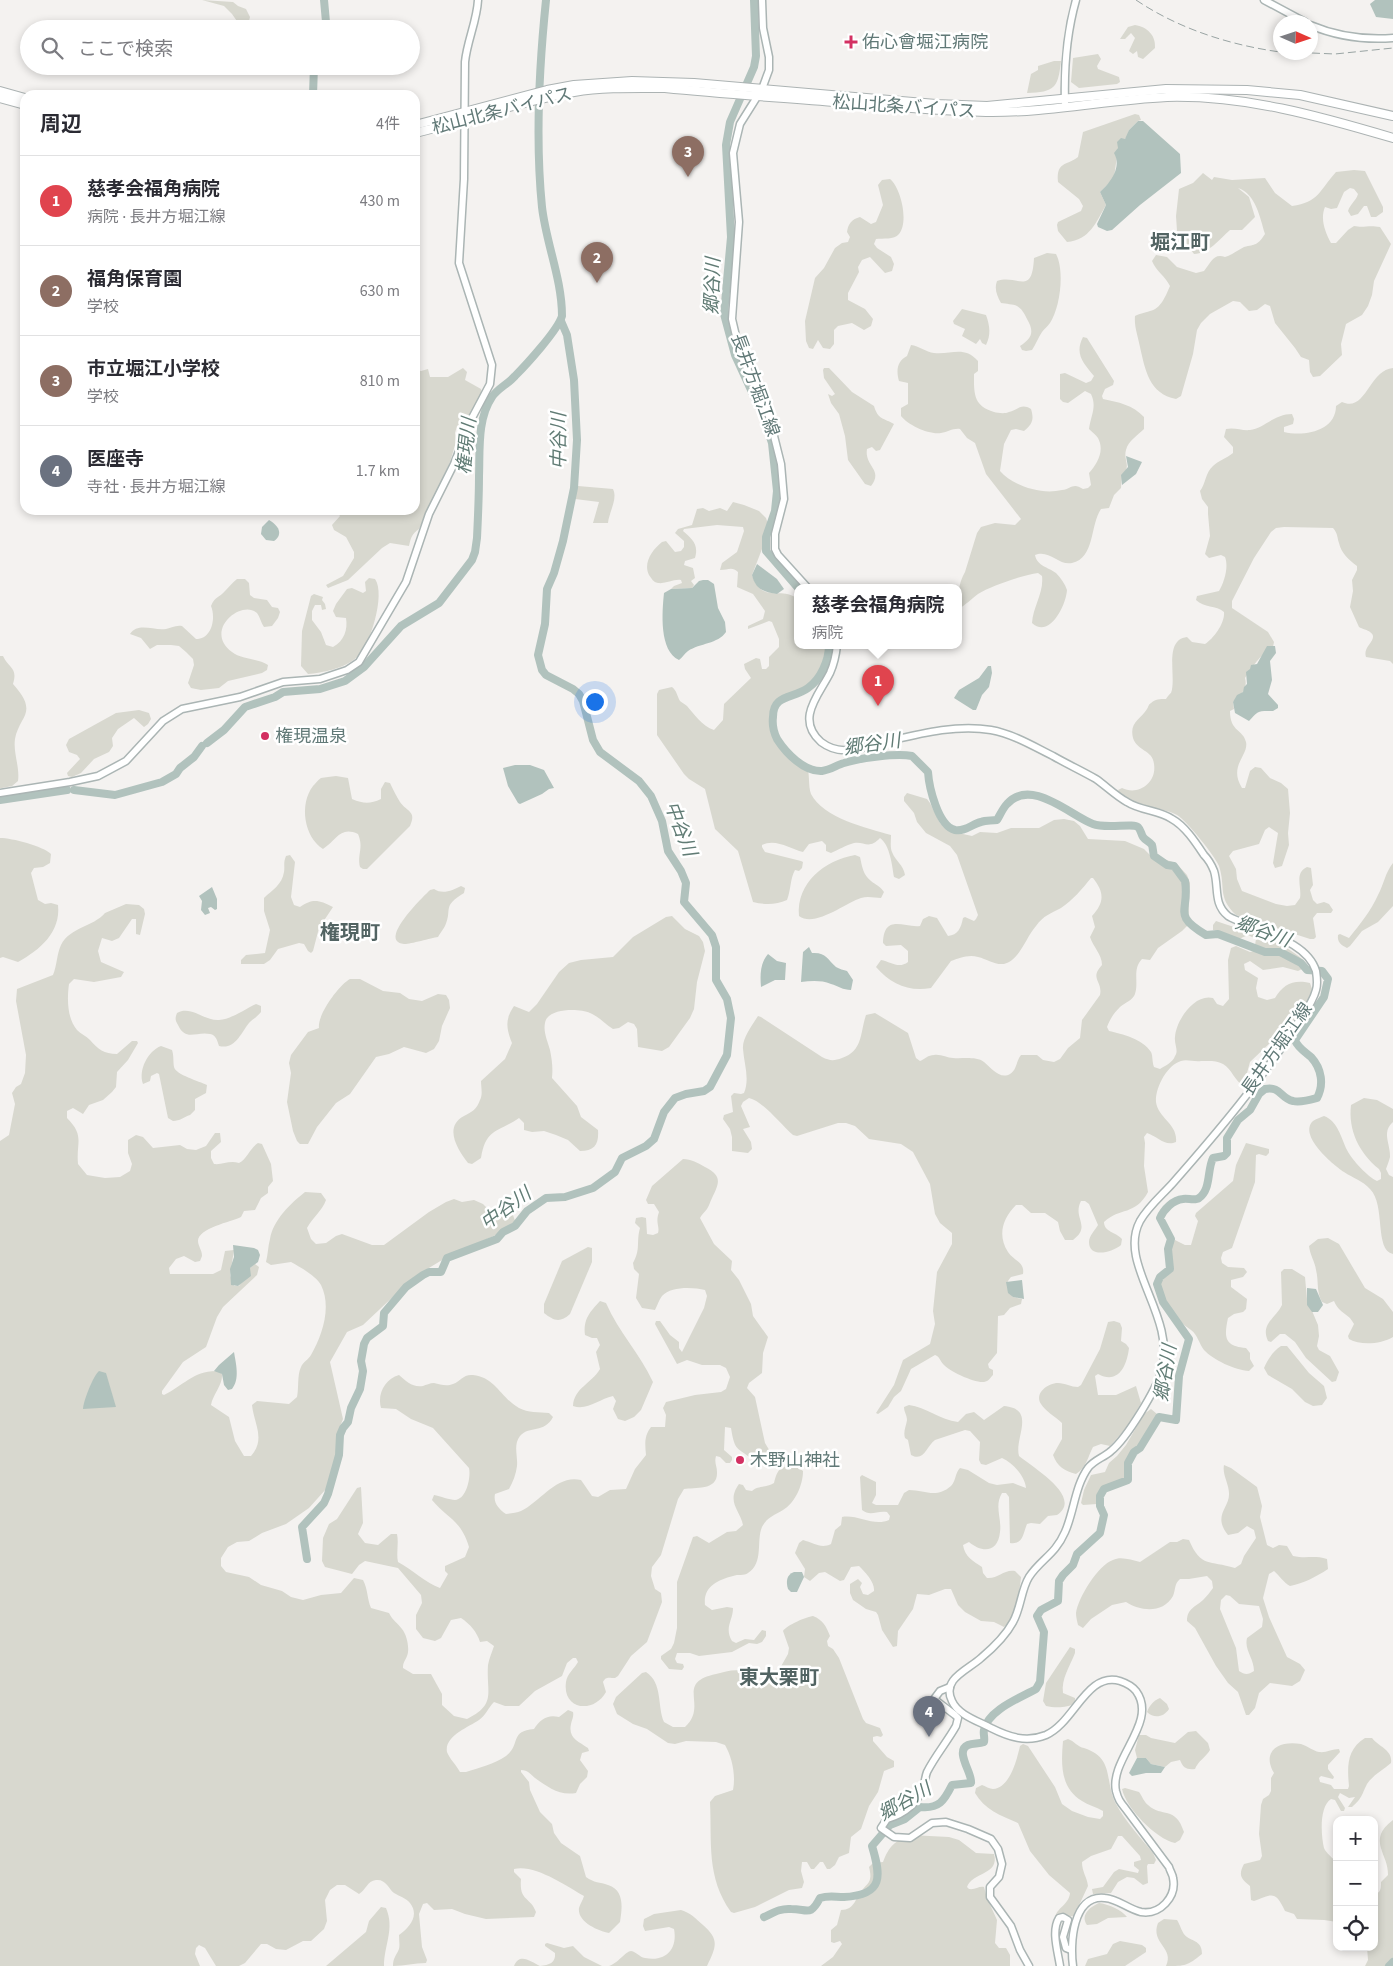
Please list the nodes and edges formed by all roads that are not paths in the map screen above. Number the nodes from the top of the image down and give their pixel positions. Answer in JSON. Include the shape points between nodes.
{"nodes":[{"id":1,"x":478,"y":0,"type":"edge"},
{"id":2,"x":762,"y":0,"type":"edge"},
{"id":3,"x":1076,"y":0,"type":"edge"},
{"id":4,"x":1264,"y":0,"type":"edge"},
{"id":5,"x":1292,"y":15,"type":"edge"},
{"id":6,"x":1318,"y":28,"type":"edge"},
{"id":7,"x":1393,"y":38,"type":"edge"},
{"id":8,"x":0,"y":92,"type":"edge"},
{"id":9,"x":756,"y":92,"type":"junction"},
{"id":10,"x":20,"y":97,"type":"edge"},
{"id":11,"x":0,"y":98,"type":"edge"},
{"id":12,"x":1065,"y":103,"type":"junction"},
{"id":13,"x":20,"y":104,"type":"edge"},
{"id":14,"x":464,"y":116,"type":"junction"},
{"id":15,"x":1393,"y":116,"type":"edge"},
{"id":16,"x":420,"y":125,"type":"edge"},
{"id":17,"x":420,"y":131,"type":"edge"},
{"id":18,"x":1393,"y":138,"type":"edge"},
{"id":19,"x":804,"y":584,"type":"edge"},
{"id":20,"x":836,"y":649,"type":"edge"},
{"id":21,"x":0,"y":793,"type":"edge"},
{"id":22,"x":950,"y":1687,"type":"junction"},
{"id":23,"x":1077,"y":1919,"type":"junction"},
{"id":24,"x":1068,"y":1920,"type":"junction"},
{"id":25,"x":1071,"y":1950,"type":"junction"},
{"id":26,"x":1029,"y":1966,"type":"edge"},
{"id":27,"x":1060,"y":1966,"type":"edge"},
{"id":28,"x":1073,"y":1966,"type":"edge"}],
"edges":[{"from":1,"to":14,"type":"main road","via":[[465,62]]},
{"from":2,"to":9,"type":"main road","name":"長井方堀江線","via":[[769,70]]},
{"from":3,"to":12,"type":"main road","via":[[1069,42]]},
{"from":4,"to":5,"type":"main road"},
{"from":6,"to":7,"type":"main road","via":[[1355,37]]},
{"from":8,"to":10,"type":"highway"},
{"from":9,"to":12,"type":"highway","name":"松山北条バイパス","via":[[988,112]]},
{"from":9,"to":14,"type":"highway","name":"松山北条バイパス","via":[[632,81],[574,85]]},
{"from":9,"to":19,"type":"main road","name":"長井方堀江線","via":[[733,147],[739,222],[732,319],[740,353],[769,416],[781,464],[784,499],[775,534],[775,549]]},
{"from":11,"to":13,"type":"highway"},
{"from":12,"to":15,"type":"highway","name":"松山北条バイパス","via":[[1166,89],[1247,90],[1300,95]]},
{"from":12,"to":18,"type":"highway","name":"松山北条バイパス","via":[[1223,99],[1297,111]]},
{"from":14,"to":16,"type":"highway","name":"松山北条バイパス"},
{"from":14,"to":17,"type":"highway","name":"松山北条バイパス"},
{"from":14,"to":21,"type":"main road","via":[[460,263],[492,365],[490,384],[429,514],[400,595],[364,655],[354,666],[320,679],[283,682],[182,709],[163,721],[132,756],[106,773],[84,780]]},
{"from":20,"to":22,"type":"main road","name":"長井方堀江線","via":[[832,667],[809,715],[814,734],[826,746],[849,750],[951,730],[990,730],[1019,739],[1084,772],[1126,802],[1173,819],[1213,868],[1222,910],[1229,917],[1298,949],[1314,966],[1317,976],[1314,996],[1285,1044],[1140,1222],[1134,1241],[1135,1254],[1162,1326],[1164,1340],[1162,1369],[1157,1383],[1114,1449],[1087,1469],[1056,1551],[1027,1579],[1016,1618],[1007,1632],[979,1660],[957,1675]]},
{"from":22,"to":23,"type":"main road","via":[[951,1699],[959,1710],[1005,1735],[1020,1739],[1039,1737],[1059,1727],[1093,1686],[1101,1681],[1118,1680],[1137,1692],[1141,1719],[1118,1770],[1116,1791],[1122,1804],[1169,1867],[1173,1889],[1169,1899],[1153,1912],[1141,1912],[1104,1898],[1094,1899],[1084,1906]]},
{"from":22,"to":26,"type":"main road","name":"長井方堀江線","via":[[940,1691],[934,1699],[958,1718],[956,1726],[927,1773],[923,1790],[908,1810],[887,1818],[881,1828],[890,1835],[910,1838],[932,1823],[946,1822],[995,1842],[1002,1864],[999,1877],[990,1887],[990,1897],[1011,1926]]},
{"from":23,"to":24,"type":"main road"},
{"from":23,"to":25,"type":"main road"},
{"from":24,"to":25,"type":"main road","via":[[1063,1937],[1066,1948]]},
{"from":24,"to":27,"type":"main road","via":[[1058,1918],[1056,1923]]},
{"from":25,"to":28,"type":"main road"}]}
